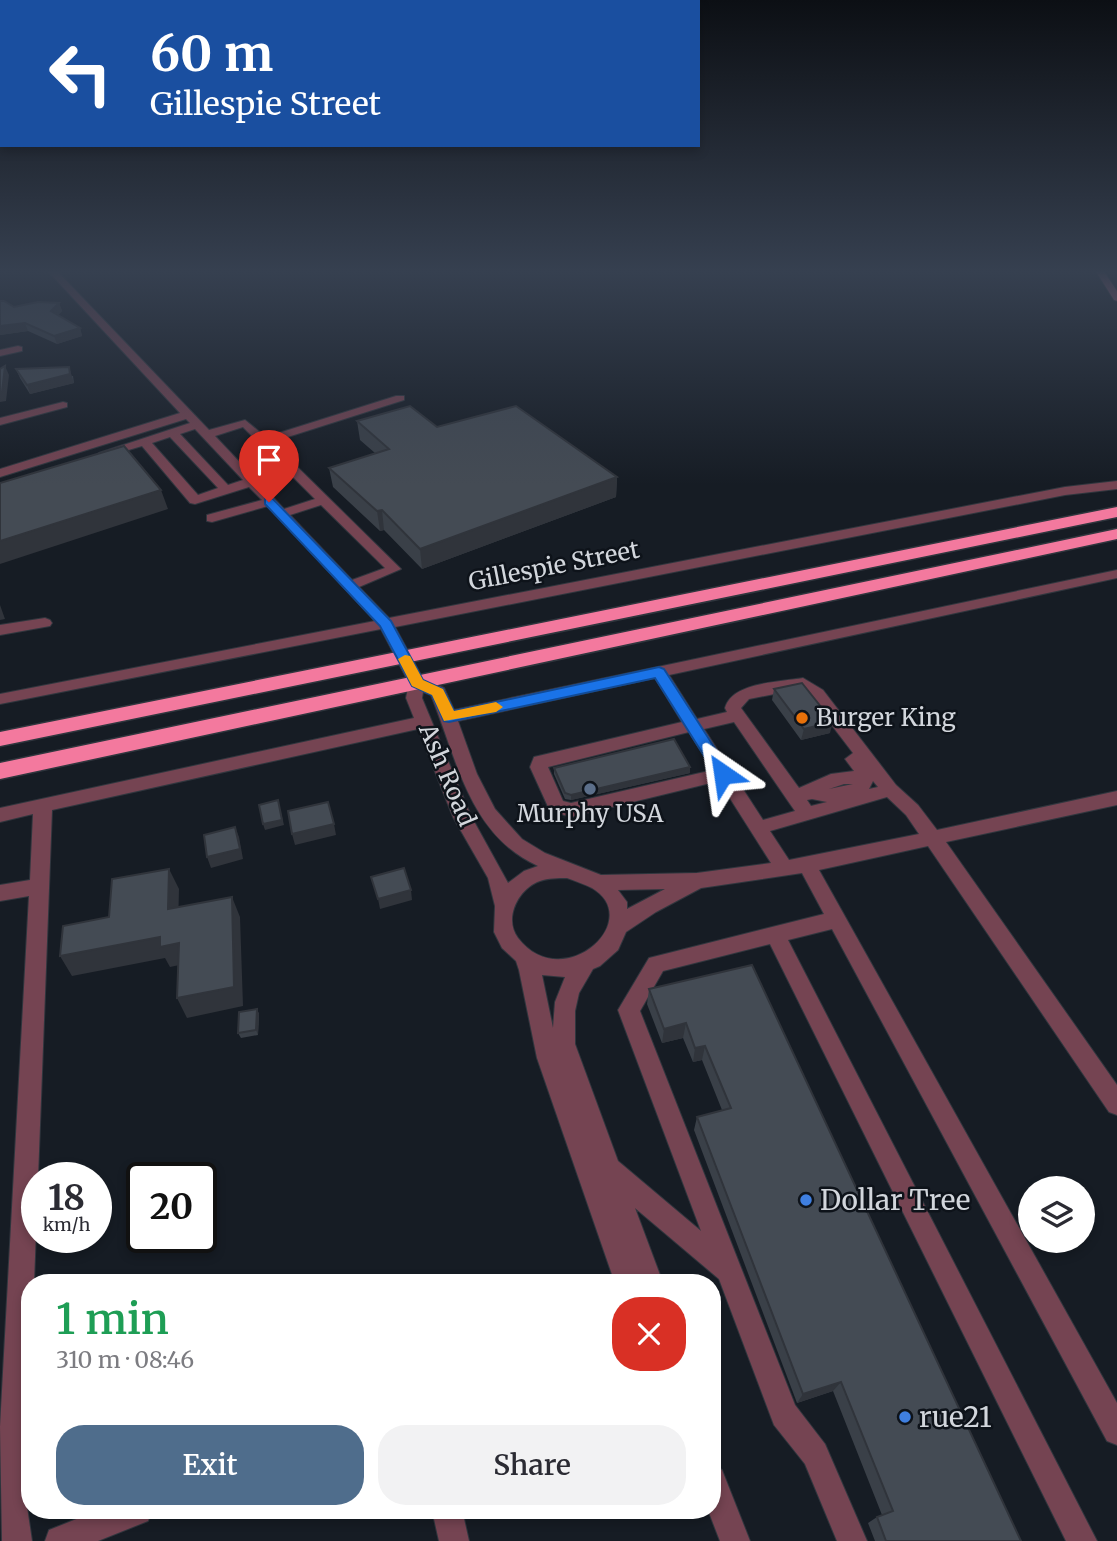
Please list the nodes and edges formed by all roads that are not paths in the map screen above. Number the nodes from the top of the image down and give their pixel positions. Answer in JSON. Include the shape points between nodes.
{"nodes":[{"id":1,"x":118,"y":342,"type":"edge"},
{"id":2,"x":18,"y":349,"type":"dead end"},
{"id":3,"x":0,"y":353,"type":"edge"},
{"id":4,"x":400,"y":398,"type":"dead end"},
{"id":5,"x":63,"y":405,"type":"dead end"},
{"id":6,"x":187,"y":415,"type":"junction"},
{"id":7,"x":0,"y":422,"type":"edge"},
{"id":8,"x":201,"y":430,"type":"junction"},
{"id":9,"x":172,"y":432,"type":"junction"},
{"id":10,"x":144,"y":441,"type":"junction"},
{"id":11,"x":264,"y":441,"type":"junction"},
{"id":12,"x":93,"y":444,"type":"junction"},
{"id":13,"x":0,"y":472,"type":"edge"},
{"id":14,"x":250,"y":482,"type":"junction"},
{"id":15,"x":1117,"y":485,"type":"edge"},
{"id":16,"x":226,"y":490,"type":"junction"},
{"id":17,"x":324,"y":500,"type":"junction"},
{"id":18,"x":269,"y":502,"type":"junction"},
{"id":19,"x":1117,"y":512,"type":"edge"},
{"id":20,"x":281,"y":514,"type":"junction"},
{"id":21,"x":212,"y":518,"type":"dead end"},
{"id":22,"x":1117,"y":534,"type":"edge"},
{"id":23,"x":1117,"y":574,"type":"edge"},
{"id":24,"x":349,"y":586,"type":"junction"},
{"id":25,"x":45,"y":623,"type":"dead end"},
{"id":26,"x":386,"y":624,"type":"junction"},
{"id":27,"x":0,"y":630,"type":"edge"},
{"id":28,"x":404,"y":658,"type":"junction"},
{"id":29,"x":659,"y":672,"type":"junction"},
{"id":30,"x":417,"y":683,"type":"junction"},
{"id":31,"x":797,"y":683,"type":"junction"},
{"id":32,"x":0,"y":699,"type":"edge"},
{"id":33,"x":738,"y":715,"type":"junction"},
{"id":34,"x":449,"y":717,"type":"junction"},
{"id":35,"x":424,"y":722,"type":"junction"},
{"id":36,"x":692,"y":724,"type":"junction"},
{"id":37,"x":0,"y":738,"type":"edge"},
{"id":38,"x":0,"y":771,"type":"edge"},
{"id":39,"x":723,"y":774,"type":"junction"},
{"id":40,"x":890,"y":790,"type":"junction"},
{"id":41,"x":803,"y":794,"type":"junction"},
{"id":42,"x":43,"y":804,"type":"junction"},
{"id":43,"x":1113,"y":804,"type":"edge"},
{"id":44,"x":807,"y":814,"type":"junction"},
{"id":45,"x":0,"y":815,"type":"edge"},
{"id":46,"x":758,"y":828,"type":"junction"},
{"id":47,"x":933,"y":838,"type":"junction"},
{"id":48,"x":796,"y":867,"type":"junction"},
{"id":49,"x":568,"y":870,"type":"junction"},
{"id":50,"x":697,"y":881,"type":"junction"},
{"id":51,"x":601,"y":883,"type":"junction"},
{"id":52,"x":39,"y":886,"type":"junction"},
{"id":53,"x":0,"y":893,"type":"edge"},
{"id":54,"x":505,"y":905,"type":"junction"},
{"id":55,"x":837,"y":919,"type":"junction"},
{"id":56,"x":621,"y":925,"type":"junction"},
{"id":57,"x":776,"y":936,"type":"junction"},
{"id":58,"x":525,"y":958,"type":"junction"},
{"id":59,"x":585,"y":964,"type":"junction"},
{"id":60,"x":1117,"y":1104,"type":"edge"},
{"id":61,"x":608,"y":1168,"type":"junction"},
{"id":62,"x":729,"y":1271,"type":"junction"},
{"id":63,"x":21,"y":1274,"type":"edge"},
{"id":64,"x":625,"y":1274,"type":"edge"},
{"id":65,"x":647,"y":1274,"type":"edge"},
{"id":66,"x":21,"y":1281,"type":"edge"},
{"id":67,"x":1117,"y":1431,"type":"edge"},
{"id":68,"x":721,"y":1504,"type":"edge"},
{"id":69,"x":115,"y":1519,"type":"edge"},
{"id":70,"x":449,"y":1519,"type":"edge"},
{"id":71,"x":17,"y":1541,"type":"edge"},
{"id":72,"x":60,"y":1541,"type":"edge"},
{"id":73,"x":454,"y":1541,"type":"edge"},
{"id":74,"x":735,"y":1541,"type":"edge"},
{"id":75,"x":852,"y":1541,"type":"edge"},
{"id":76,"x":1082,"y":1541,"type":"edge"}],
"edges":[{"from":1,"to":6,"type":"street"},
{"from":2,"to":3,"type":"street"},
{"from":4,"to":11,"type":"street"},
{"from":5,"to":7,"type":"street"},
{"from":6,"to":8,"type":"street"},
{"from":6,"to":12,"type":"street"},
{"from":8,"to":9,"type":"street"},
{"from":8,"to":11,"type":"street","via":[[245,423]]},
{"from":8,"to":14,"type":"street"},
{"from":9,"to":10,"type":"street"},
{"from":9,"to":16,"type":"street"},
{"from":10,"to":12,"type":"street","via":[[101,454]]},
{"from":10,"to":16,"type":"street","via":[[195,500]]},
{"from":11,"to":17,"type":"street"},
{"from":12,"to":13,"type":"street"},
{"from":14,"to":16,"type":"street"},
{"from":14,"to":18,"type":"street"},
{"from":15,"to":26,"type":"street","name":"Gillespie Street","via":[[1065,491]]},
{"from":17,"to":20,"type":"street"},
{"from":17,"to":24,"type":"street","via":[[394,569]]},
{"from":18,"to":20,"type":"street"},
{"from":18,"to":21,"type":"street"},
{"from":19,"to":28,"type":"highway"},
{"from":20,"to":24,"type":"street"},
{"from":22,"to":30,"type":"highway"},
{"from":23,"to":29,"type":"street"},
{"from":24,"to":26,"type":"street"},
{"from":25,"to":27,"type":"street"},
{"from":26,"to":28,"type":"street"},
{"from":26,"to":32,"type":"street","name":"Gillespie Street"},
{"from":28,"to":30,"type":"street"},
{"from":28,"to":37,"type":"highway"},
{"from":29,"to":34,"type":"street"},
{"from":29,"to":36,"type":"street"},
{"from":30,"to":34,"type":"street","name":"Ash Road","via":[[438,692]]},
{"from":30,"to":35,"type":"street","name":"Ash Road","via":[[414,698]]},
{"from":30,"to":38,"type":"highway"},
{"from":31,"to":33,"type":"street","via":[[744,695],[735,701]]},
{"from":31,"to":40,"type":"street","via":[[817,694]]},
{"from":31,"to":41,"type":"street","via":[[866,775],[861,788],[832,796]]},
{"from":33,"to":36,"type":"street"},
{"from":33,"to":41,"type":"street"},
{"from":34,"to":49,"type":"street","name":"Ash Road","via":[[494,822],[514,844]]},
{"from":35,"to":42,"type":"street"},
{"from":35,"to":54,"type":"street","name":"Ash Road","via":[[462,817],[497,877]]},
{"from":36,"to":39,"type":"street"},
{"from":36,"to":39,"type":"street","via":[[540,761],[556,806],[570,810]]},
{"from":39,"to":46,"type":"street"},
{"from":40,"to":44,"type":"street"},
{"from":40,"to":47,"type":"street"},
{"from":41,"to":44,"type":"street"},
{"from":42,"to":45,"type":"street"},
{"from":42,"to":52,"type":"street"},
{"from":43,"to":47,"type":"street"},
{"from":44,"to":46,"type":"street"},
{"from":46,"to":48,"type":"street"},
{"from":47,"to":48,"type":"street"},
{"from":47,"to":60,"type":"street"},
{"from":48,"to":50,"type":"street"},
{"from":48,"to":55,"type":"street"},
{"from":49,"to":51,"type":"street"},
{"from":49,"to":54,"type":"street","via":[[532,876],[517,885]]},
{"from":50,"to":51,"type":"street"},
{"from":50,"to":56,"type":"street","via":[[649,904]]},
{"from":51,"to":56,"type":"street","via":[[620,909]]},
{"from":52,"to":53,"type":"street"},
{"from":52,"to":63,"type":"street"},
{"from":54,"to":58,"type":"street","via":[[503,930],[511,946]]},
{"from":55,"to":57,"type":"street"},
{"from":55,"to":67,"type":"street"},
{"from":56,"to":59,"type":"street","via":[[603,955]]},
{"from":57,"to":62,"type":"street","via":[[656,964],[629,1010]]},
{"from":57,"to":76,"type":"street"},
{"from":58,"to":59,"type":"street","via":[[544,966]]},
{"from":58,"to":64,"type":"street","via":[[535,981],[548,1058]]},
{"from":59,"to":61,"type":"street","via":[[569,985],[564,1044]]},
{"from":61,"to":62,"type":"street"},
{"from":61,"to":65,"type":"street"},
{"from":62,"to":75,"type":"street","via":[[783,1415],[815,1454]]},
{"from":66,"to":71,"type":"street","via":[[11,1500]]},
{"from":68,"to":74,"type":"street"},
{"from":69,"to":72,"type":"street"},
{"from":70,"to":73,"type":"street"}]}
